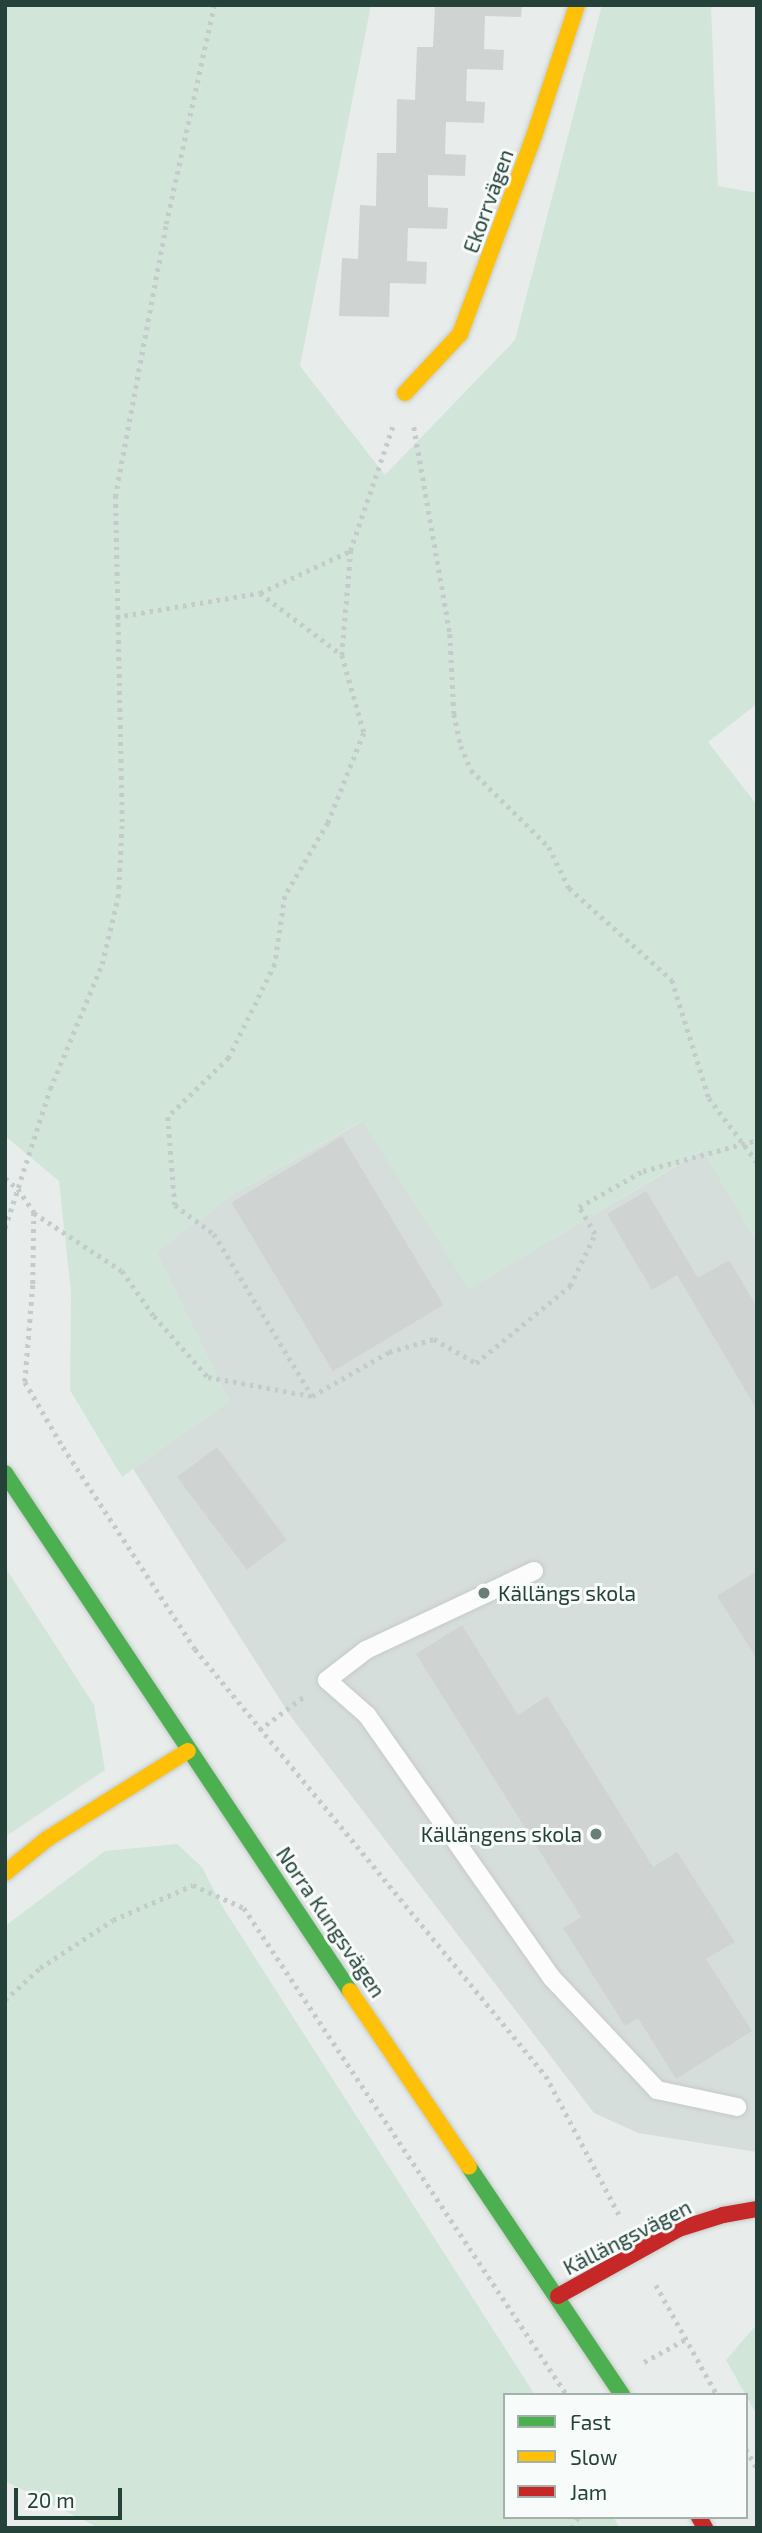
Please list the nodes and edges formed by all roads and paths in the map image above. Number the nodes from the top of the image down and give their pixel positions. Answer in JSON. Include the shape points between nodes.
{"nodes":[{"id":1,"x":214,"y":5,"type":"edge"},
{"id":2,"x":577,"y":5,"type":"edge"},
{"id":3,"x":405,"y":393,"type":"junction"},
{"id":4,"x":351,"y":550,"type":"junction"},
{"id":5,"x":260,"y":593,"type":"junction"},
{"id":6,"x":116,"y":617,"type":"junction"},
{"id":7,"x":342,"y":655,"type":"junction"},
{"id":8,"x":757,"y":1140,"type":"edge"},
{"id":9,"x":743,"y":1145,"type":"junction"},
{"id":10,"x":757,"y":1162,"type":"edge"},
{"id":11,"x":5,"y":1178,"type":"edge"},
{"id":12,"x":18,"y":1189,"type":"junction"},
{"id":13,"x":34,"y":1212,"type":"junction"},
{"id":14,"x":5,"y":1228,"type":"edge"},
{"id":15,"x":312,"y":1396,"type":"junction"},
{"id":16,"x":5,"y":1473,"type":"edge"},
{"id":17,"x":534,"y":1572,"type":"dead end"},
{"id":18,"x":327,"y":1680,"type":"junction"},
{"id":19,"x":259,"y":1730,"type":"junction"},
{"id":20,"x":188,"y":1751,"type":"junction"},
{"id":21,"x":5,"y":1873,"type":"edge"},
{"id":22,"x":5,"y":2000,"type":"edge"},
{"id":23,"x":737,"y":2107,"type":"dead end"},
{"id":24,"x":757,"y":2210,"type":"edge"},
{"id":25,"x":637,"y":2251,"type":"junction"},
{"id":26,"x":558,"y":2296,"type":"junction"},
{"id":27,"x":566,"y":2393,"type":"edge"},
{"id":28,"x":621,"y":2393,"type":"edge"},
{"id":29,"x":716,"y":2393,"type":"edge"},
{"id":30,"x":748,"y":2452,"type":"edge"},
{"id":31,"x":757,"y":2468,"type":"edge"}],
"edges":[{"from":1,"to":6,"type":"path","via":[[166,223],[116,497]]},
{"from":2,"to":3,"type":"main road","name":"Ekorrvägen","via":[[460,334]]},
{"from":3,"to":4,"type":"path"},
{"from":3,"to":9,"type":"path","via":[[444,594],[454,714],[471,770],[549,847],[569,888],[672,980],[709,1098]]},
{"from":4,"to":5,"type":"path"},
{"from":4,"to":7,"type":"path"},
{"from":5,"to":6,"type":"path"},
{"from":5,"to":7,"type":"path"},
{"from":6,"to":12,"type":"path","via":[[122,822],[118,897],[102,964],[50,1089]]},
{"from":7,"to":15,"type":"path","via":[[364,733],[328,823],[285,896],[275,964],[229,1058],[168,1117],[175,1205],[214,1234]]},
{"from":8,"to":9,"type":"path"},
{"from":9,"to":10,"type":"path"},
{"from":9,"to":15,"type":"path","via":[[643,1171],[579,1207],[596,1234],[570,1286],[476,1363],[434,1339],[389,1352]]},
{"from":11,"to":12,"type":"path"},
{"from":12,"to":13,"type":"path"},
{"from":12,"to":14,"type":"path"},
{"from":13,"to":15,"type":"path","via":[[122,1271],[154,1316],[208,1377]]},
{"from":13,"to":19,"type":"path","via":[[25,1382],[195,1649]]},
{"from":16,"to":20,"type":"main road","name":"Norra Kungsvägen"},
{"from":17,"to":18,"type":"lane","via":[[366,1650]]},
{"from":18,"to":19,"type":"path"},
{"from":18,"to":23,"type":"lane","via":[[367,1715],[552,1978],[657,2090]]},
{"from":19,"to":25,"type":"path","via":[[546,2076]]},
{"from":20,"to":21,"type":"main road","via":[[47,1839]]},
{"from":20,"to":26,"type":"main road","name":"Norra Kungsvägen"},
{"from":22,"to":27,"type":"path","via":[[40,1968],[113,1920],[193,1885],[244,1908]]},
{"from":24,"to":25,"type":"main road","name":"Källängsvägen","via":[[679,2229]]},
{"from":25,"to":26,"type":"main road","name":"Källängsvägen"},
{"from":25,"to":29,"type":"path"},
{"from":26,"to":28,"type":"main road","name":"Norra Kungsvägen"},
{"from":30,"to":31,"type":"path"}]}
